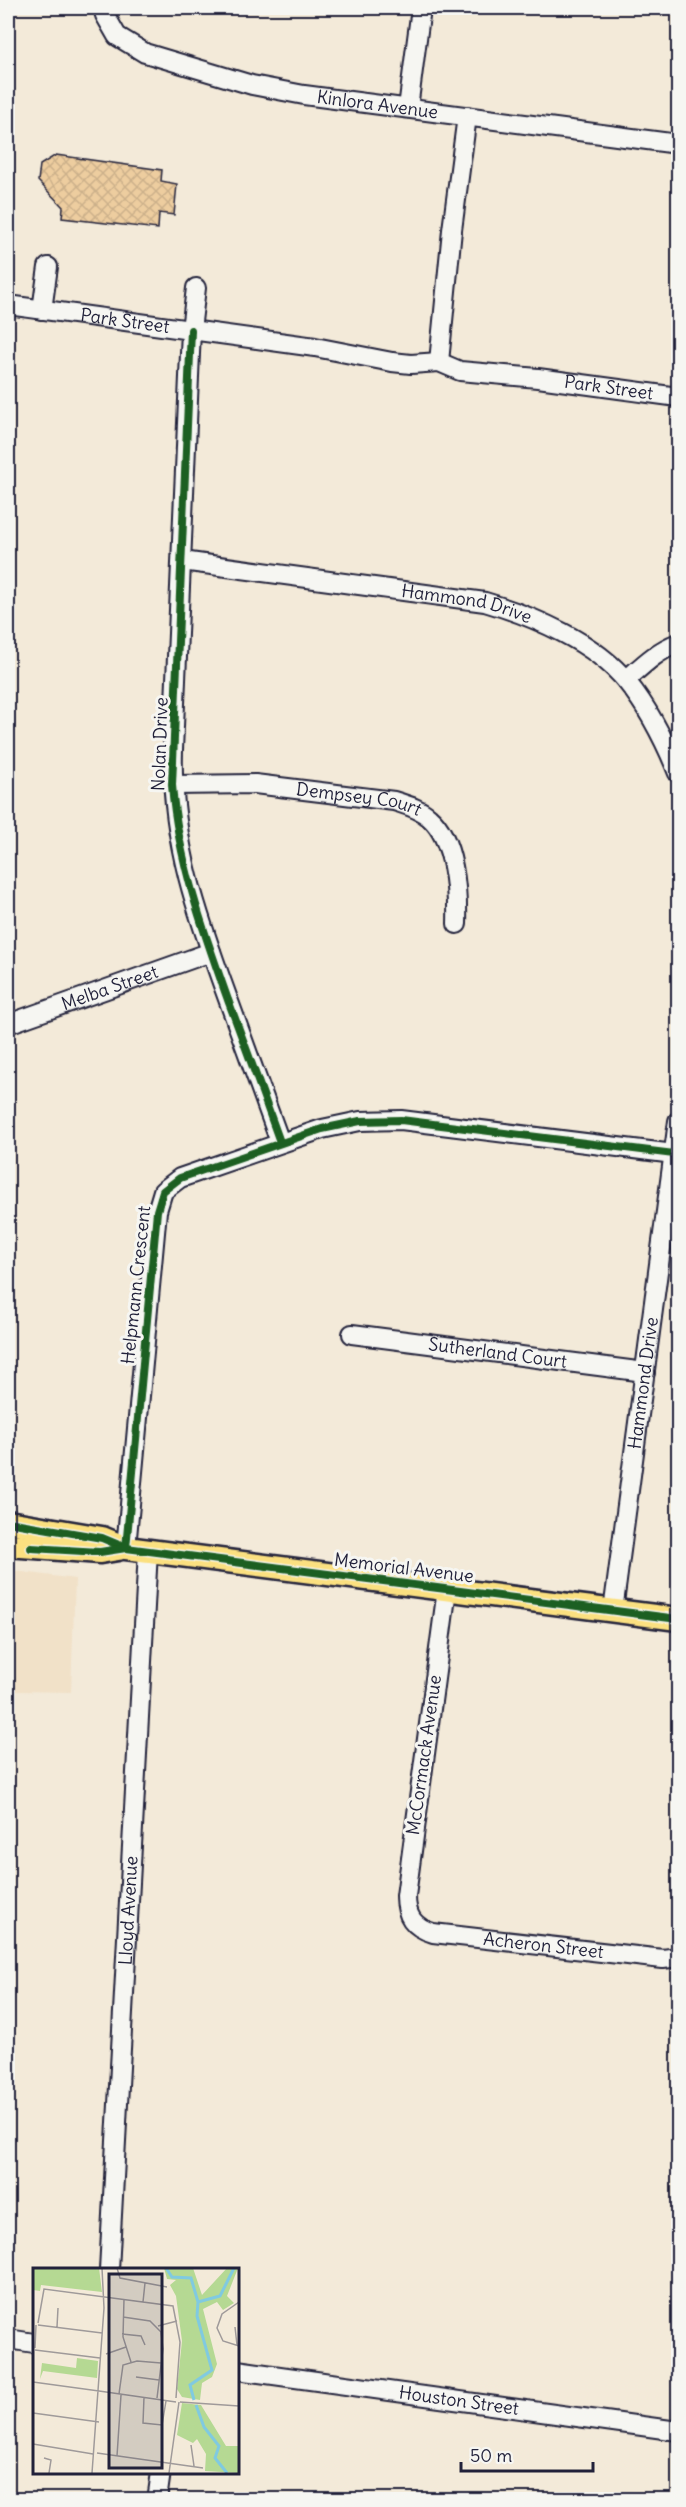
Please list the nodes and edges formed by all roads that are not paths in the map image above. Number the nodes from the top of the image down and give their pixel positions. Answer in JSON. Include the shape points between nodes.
{"nodes":[{"id":1,"x":104,"y":8,"type":"edge"},
{"id":2,"x":421,"y":8,"type":"edge"},
{"id":3,"x":408,"y":108,"type":"junction"},
{"id":4,"x":467,"y":116,"type":"junction"},
{"id":5,"x":678,"y":144,"type":"edge"},
{"id":6,"x":48,"y":267,"type":"dead end"},
{"id":7,"x":196,"y":288,"type":"dead end"},
{"id":8,"x":8,"y":305,"type":"edge"},
{"id":9,"x":42,"y":310,"type":"junction"},
{"id":10,"x":191,"y":330,"type":"junction"},
{"id":11,"x":435,"y":357,"type":"junction"},
{"id":12,"x":678,"y":397,"type":"edge"},
{"id":13,"x":182,"y":561,"type":"junction"},
{"id":14,"x":678,"y":643,"type":"edge"},
{"id":15,"x":626,"y":680,"type":"junction"},
{"id":16,"x":678,"y":773,"type":"edge"},
{"id":17,"x":172,"y":785,"type":"junction"},
{"id":18,"x":457,"y":924,"type":"dead end"},
{"id":19,"x":211,"y":952,"type":"junction"},
{"id":20,"x":8,"y":1024,"type":"edge"},
{"id":21,"x":678,"y":1121,"type":"edge"},
{"id":22,"x":280,"y":1142,"type":"junction"},
{"id":23,"x":674,"y":1154,"type":"junction"},
{"id":24,"x":352,"y":1334,"type":"dead end"},
{"id":25,"x":645,"y":1372,"type":"junction"},
{"id":26,"x":8,"y":1522,"type":"edge"},
{"id":27,"x":8,"y":1545,"type":"edge"},
{"id":28,"x":126,"y":1548,"type":"junction"},
{"id":29,"x":148,"y":1551,"type":"junction"},
{"id":30,"x":447,"y":1589,"type":"junction"},
{"id":31,"x":613,"y":1611,"type":"junction"},
{"id":32,"x":678,"y":1619,"type":"edge"},
{"id":33,"x":411,"y":1921,"type":"joint"},
{"id":34,"x":678,"y":1958,"type":"edge"},
{"id":35,"x":109,"y":2268,"type":"edge"},
{"id":36,"x":8,"y":2339,"type":"edge"},
{"id":37,"x":33,"y":2343,"type":"edge"},
{"id":38,"x":238,"y":2370,"type":"edge"},
{"id":39,"x":678,"y":2431,"type":"edge"},
{"id":40,"x":161,"y":2474,"type":"edge"},
{"id":41,"x":157,"y":2499,"type":"edge"}],
"edges":[{"from":1,"to":3,"type":"street","name":"Kinlora Avenue","via":[[117,36],[145,52],[252,85]]},
{"from":2,"to":3,"type":"street"},
{"from":3,"to":4,"type":"street","name":"Kinlora Avenue"},
{"from":4,"to":5,"type":"street","name":"Kinlora Avenue"},
{"from":4,"to":11,"type":"street"},
{"from":6,"to":9,"type":"street"},
{"from":7,"to":10,"type":"street","name":"Nolan Drive"},
{"from":8,"to":9,"type":"street","name":"Park Street"},
{"from":9,"to":10,"type":"street","name":"Park Street"},
{"from":10,"to":11,"type":"street","name":"Park Street","via":[[392,362],[411,364]]},
{"from":10,"to":13,"type":"street","name":"Nolan Drive"},
{"from":11,"to":12,"type":"street","name":"Park Street","via":[[460,371]]},
{"from":13,"to":15,"type":"street","name":"Hammond Drive","via":[[485,602],[525,614],[574,639]]},
{"from":13,"to":17,"type":"street","name":"Nolan Drive"},
{"from":14,"to":15,"type":"street","via":[[655,655]]},
{"from":15,"to":16,"type":"street","name":"Hammond Drive","via":[[655,722]]},
{"from":17,"to":18,"type":"street","name":"Dempsey Court","via":[[278,786],[394,801],[412,807],[429,817],[447,847],[458,895]]},
{"from":17,"to":19,"type":"street","name":"Nolan Drive","via":[[181,851]]},
{"from":19,"to":20,"type":"street","name":"Melba Street"},
{"from":19,"to":22,"type":"street","name":"Nolan Drive"},
{"from":21,"to":23,"type":"street","name":"Hammond Drive"},
{"from":22,"to":23,"type":"street","name":"Helpmann Crescent","via":[[360,1121],[401,1120]]},
{"from":22,"to":28,"type":"street","name":"Helpmann Crescent","via":[[180,1178],[163,1191],[157,1211]]},
{"from":23,"to":25,"type":"street","name":"Hammond Drive"},
{"from":24,"to":25,"type":"street","name":"Sutherland Court"},
{"from":25,"to":31,"type":"street","name":"Hammond Drive"},
{"from":26,"to":28,"type":"main road","name":"Memorial Avenue","via":[[102,1538]]},
{"from":27,"to":28,"type":"main road","name":"Memorial Avenue","via":[[100,1552]]},
{"from":28,"to":29,"type":"main road","name":"Memorial Avenue"},
{"from":29,"to":30,"type":"main road","name":"Memorial Avenue"},
{"from":29,"to":35,"type":"street","name":"Lloyd Avenue"},
{"from":30,"to":31,"type":"main road","name":"Memorial Avenue"},
{"from":30,"to":33,"type":"street","name":"McCormack Avenue","via":[[406,1896]]},
{"from":31,"to":32,"type":"main road","name":"Memorial Avenue"},
{"from":33,"to":34,"type":"street","name":"Acheron Street","via":[[434,1933]]},
{"from":36,"to":37,"type":"street"},
{"from":38,"to":39,"type":"street","name":"Houston Street"},
{"from":40,"to":41,"type":"street"}]}
